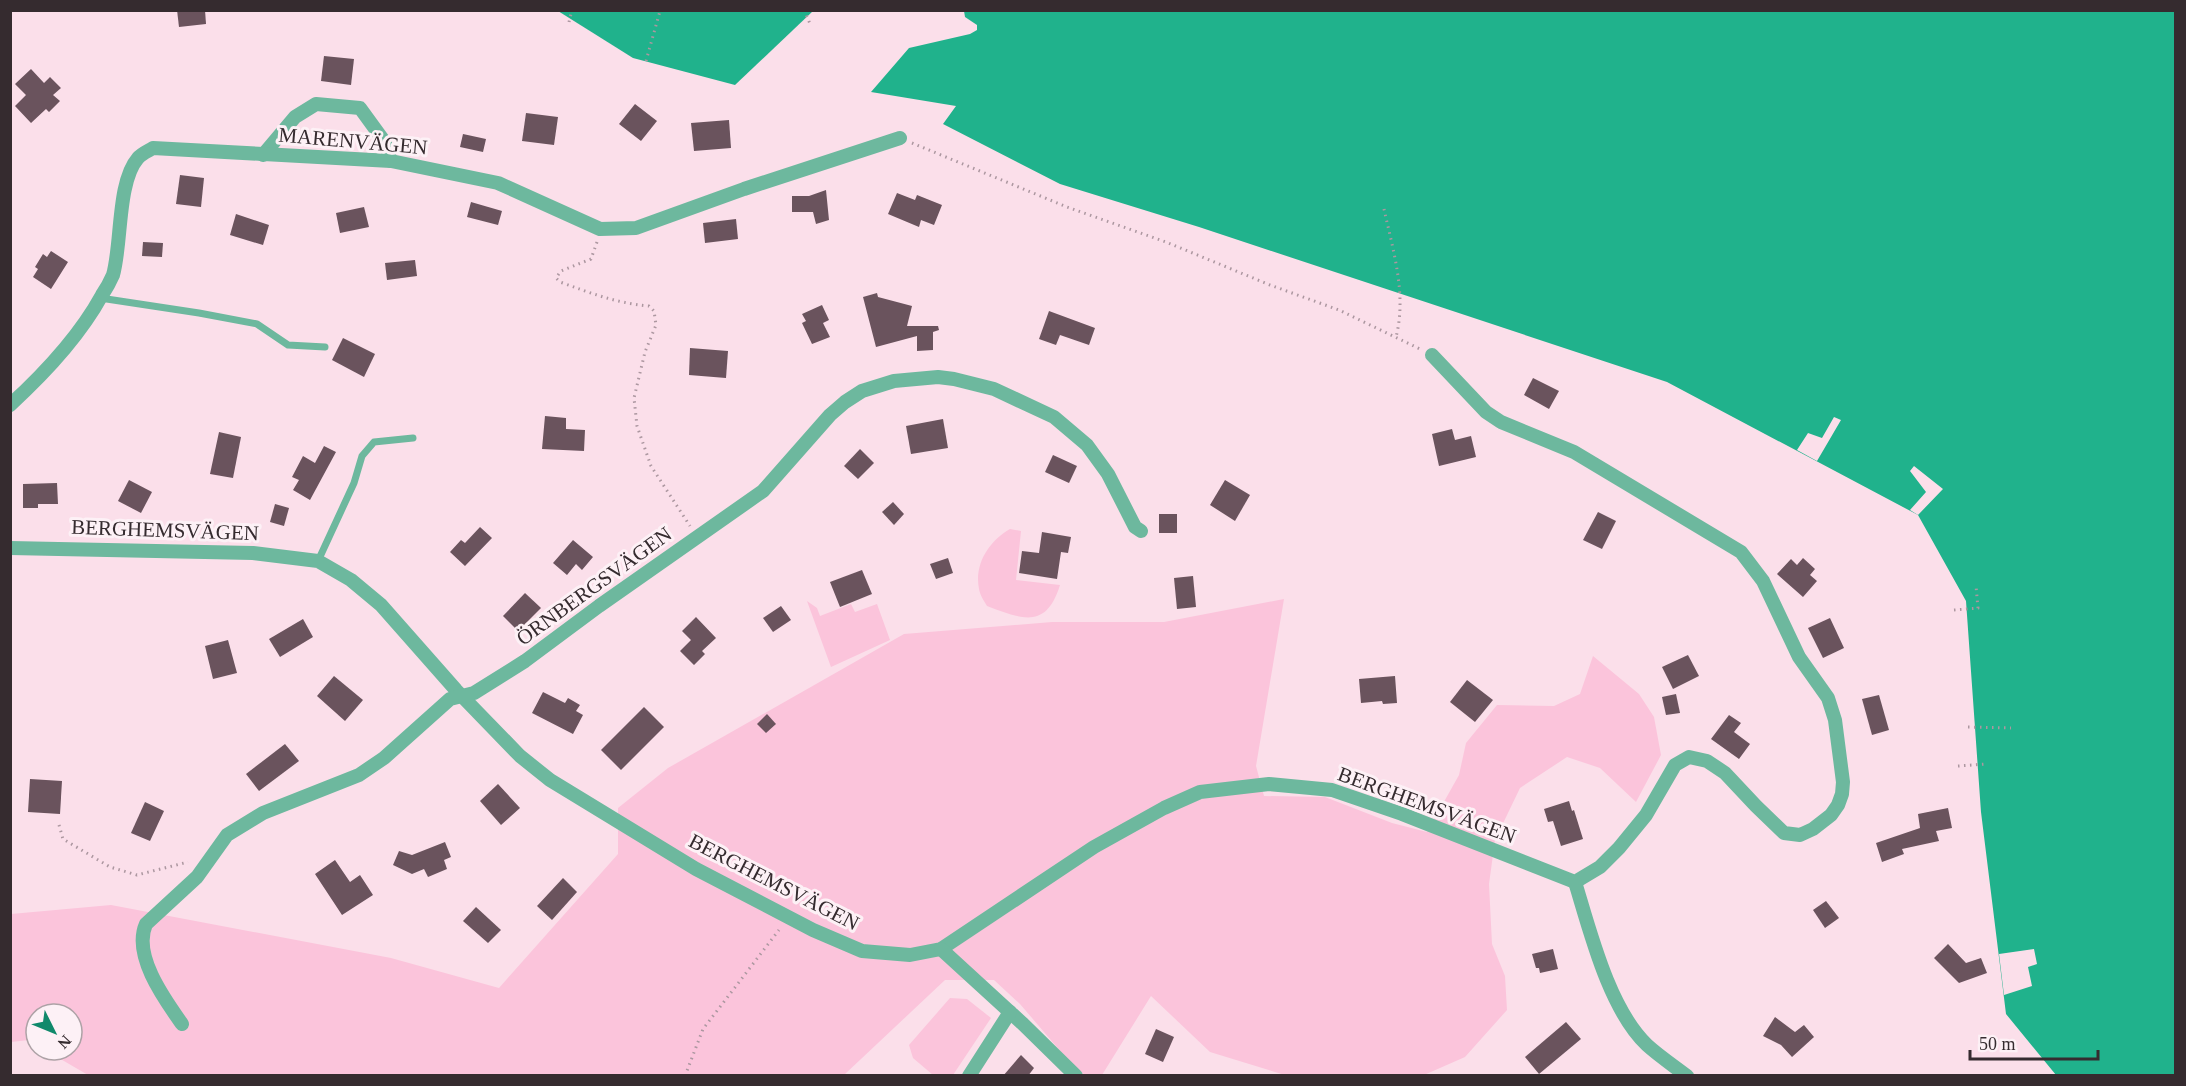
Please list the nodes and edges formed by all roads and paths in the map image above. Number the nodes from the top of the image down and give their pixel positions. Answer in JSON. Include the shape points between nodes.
{"nodes":[{"id":1,"x":572,"y":10,"type":"edge"},
{"id":2,"x":804,"y":10,"type":"edge"},
{"id":3,"x":660,"y":11,"type":"edge"},
{"id":4,"x":569,"y":22,"type":"dead end"},
{"id":5,"x":811,"y":26,"type":"dead end"},
{"id":6,"x":646,"y":61,"type":"dead end"},
{"id":7,"x":900,"y":138,"type":"joint"},
{"id":8,"x":263,"y":155,"type":"junction"},
{"id":9,"x":392,"y":161,"type":"junction"},
{"id":10,"x":1384,"y":209,"type":"dead end"},
{"id":11,"x":594,"y":254,"type":"dead end"},
{"id":12,"x":100,"y":298,"type":"junction"},
{"id":13,"x":1396,"y":338,"type":"junction"},
{"id":14,"x":325,"y":347,"type":"dead end"},
{"id":15,"x":1432,"y":355,"type":"joint"},
{"id":16,"x":10,"y":405,"type":"edge"},
{"id":17,"x":413,"y":438,"type":"dead end"},
{"id":18,"x":1141,"y":531,"type":"dead end"},
{"id":19,"x":698,"y":538,"type":"junction"},
{"id":20,"x":10,"y":548,"type":"edge"},
{"id":21,"x":318,"y":561,"type":"junction"},
{"id":22,"x":1976,"y":586,"type":"dead end"},
{"id":23,"x":1954,"y":610,"type":"dead end"},
{"id":24,"x":462,"y":695,"type":"junction"},
{"id":25,"x":1968,"y":727,"type":"dead end"},
{"id":26,"x":2011,"y":728,"type":"dead end"},
{"id":27,"x":1986,"y":764,"type":"dead end"},
{"id":28,"x":1958,"y":766,"type":"dead end"},
{"id":29,"x":59,"y":825,"type":"dead end"},
{"id":30,"x":213,"y":853,"type":"junction"},
{"id":31,"x":1575,"y":882,"type":"junction"},
{"id":32,"x":790,"y":917,"type":"junction"},
{"id":33,"x":941,"y":949,"type":"junction"},
{"id":34,"x":1010,"y":1012,"type":"junction"},
{"id":35,"x":182,"y":1024,"type":"dead end"},
{"id":36,"x":685,"y":1076,"type":"edge"},
{"id":37,"x":969,"y":1076,"type":"edge"},
{"id":38,"x":1076,"y":1076,"type":"edge"},
{"id":39,"x":1687,"y":1076,"type":"edge"}],
"edges":[{"from":1,"to":4,"type":"path"},
{"from":2,"to":5,"type":"path"},
{"from":3,"to":6,"type":"path"},
{"from":7,"to":9,"type":"street","name":"MARENVÄGEN","via":[[621,230],[590,226],[498,183]]},
{"from":7,"to":13,"type":"path","via":[[1067,207],[1338,309]]},
{"from":8,"to":9,"type":"street","name":"MARENVÄGEN"},
{"from":8,"to":9,"type":"street","via":[[295,117],[316,104],[360,108],[384,141]]},
{"from":8,"to":12,"type":"street","name":"MARENVÄGEN","via":[[153,148],[139,157],[127,184],[112,276]]},
{"from":10,"to":13,"type":"path","via":[[1399,282],[1400,323]]},
{"from":11,"to":19,"type":"path","via":[[556,278],[602,298],[649,306],[654,311],[656,325],[634,398],[637,426],[651,466]]},
{"from":12,"to":14,"type":"lane","via":[[257,324],[288,345]]},
{"from":12,"to":16,"type":"street","name":"MARENVÄGEN","via":[[62,351]]},
{"from":13,"to":15,"type":"path"},
{"from":15,"to":31,"type":"street","via":[[1486,412],[1501,422],[1574,452],[1741,552],[1764,581],[1799,657],[1828,698],[1835,720],[1842,794],[1832,815],[1818,826],[1800,835],[1784,833],[1725,772],[1707,760],[1689,757],[1675,765],[1646,815],[1619,848],[1595,871]]},
{"from":17,"to":21,"type":"lane","via":[[374,442],[362,456],[354,483]]},
{"from":18,"to":19,"type":"street","name":"ÖRNBERGSVÄGEN","via":[[1087,444],[1054,417],[994,389],[938,377],[894,381],[862,391],[845,402],[763,491]]},
{"from":19,"to":24,"type":"street","name":"ÖRNBERGSVÄGEN","via":[[525,661],[474,693]]},
{"from":20,"to":21,"type":"street","name":"BERGHEMSVÄGEN","via":[[253,553]]},
{"from":21,"to":24,"type":"street","name":"BERGHEMSVÄGEN","via":[[351,580],[381,605]]},
{"from":22,"to":23,"type":"path","via":[[1978,608]]},
{"from":24,"to":30,"type":"street","name":"ÖRNBERGSVÄGEN","via":[[450,699],[374,765],[245,822],[227,835]]},
{"from":24,"to":32,"type":"street","name":"BERGHEMSVÄGEN","via":[[520,756],[550,780],[696,869]]},
{"from":25,"to":26,"type":"path"},
{"from":27,"to":28,"type":"path"},
{"from":29,"to":30,"type":"path","via":[[63,839],[110,867],[137,875]]},
{"from":30,"to":35,"type":"street","name":"ÖRNBERGSVÄGEN","via":[[196,877],[142,932],[143,947],[161,994]]},
{"from":31,"to":33,"type":"street","name":"BERGHEMSVÄGEN","via":[[1332,790],[1269,784],[1200,792],[1164,808],[1094,847]]},
{"from":31,"to":39,"type":"street","via":[[1600,963],[1625,1018],[1646,1045]]},
{"from":32,"to":33,"type":"street","name":"BERGHEMSVÄGEN","via":[[862,951],[910,955]]},
{"from":32,"to":36,"type":"path","via":[[703,1029]]},
{"from":33,"to":34,"type":"street"},
{"from":34,"to":37,"type":"street"},
{"from":34,"to":38,"type":"street"}]}
